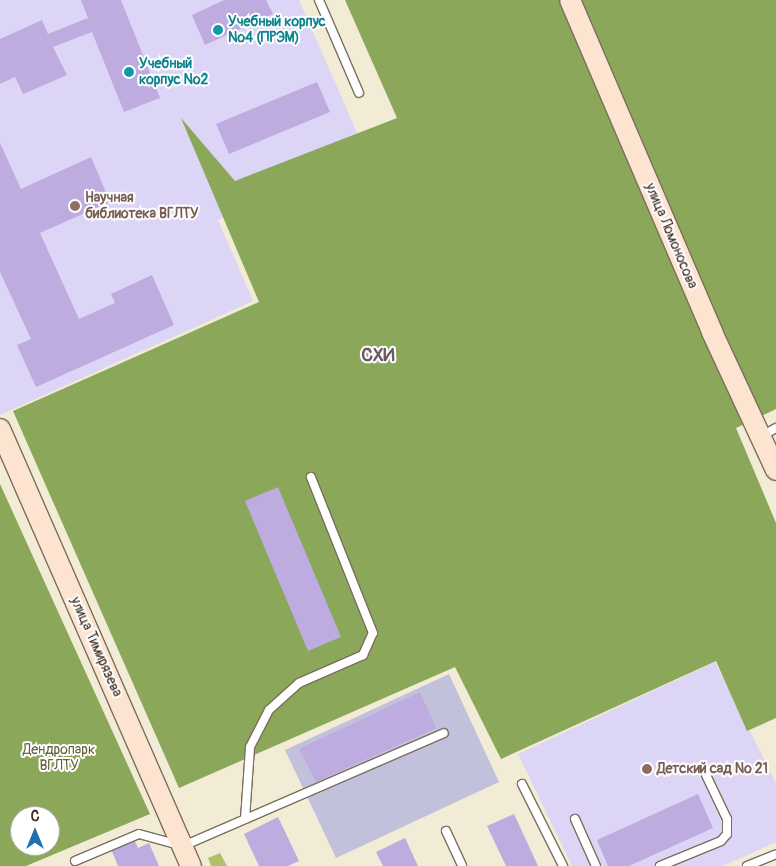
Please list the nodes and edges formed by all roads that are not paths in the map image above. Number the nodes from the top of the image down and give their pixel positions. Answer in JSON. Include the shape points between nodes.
{"nodes":[{"id":1,"x":319,"y":0,"type":"edge"},
{"id":2,"x":570,"y":0,"type":"edge"},
{"id":3,"x":359,"y":93,"type":"dead end"},
{"id":4,"x":0,"y":429,"type":"edge"},
{"id":5,"x":768,"y":433,"type":"edge"},
{"id":6,"x":776,"y":470,"type":"edge"},
{"id":7,"x":311,"y":477,"type":"dead end"},
{"id":8,"x":444,"y":733,"type":"dead end"},
{"id":9,"x":706,"y":775,"type":"dead end"},
{"id":10,"x":522,"y":784,"type":"dead end"},
{"id":11,"x":245,"y":819,"type":"junction"},
{"id":12,"x":575,"y":819,"type":"dead end"},
{"id":13,"x":446,"y":831,"type":"dead end"},
{"id":14,"x":183,"y":846,"type":"junction"},
{"id":15,"x":776,"y":854,"type":"edge"},
{"id":16,"x":75,"y":861,"type":"dead end"},
{"id":17,"x":192,"y":866,"type":"edge"},
{"id":18,"x":462,"y":866,"type":"edge"},
{"id":19,"x":563,"y":866,"type":"edge"},
{"id":20,"x":596,"y":866,"type":"edge"},
{"id":21,"x":660,"y":866,"type":"edge"},
{"id":22,"x":747,"y":866,"type":"edge"}],
"edges":[{"from":1,"to":3,"type":"lane"},
{"from":2,"to":5,"type":"main road","name":"улица Ломоносова","via":[[712,332]]},
{"from":4,"to":14,"type":"main road","name":"улица Тимирязева"},
{"from":5,"to":6,"type":"main road","name":"улица Ломоносова"},
{"from":7,"to":11,"type":"lane","via":[[373,633],[363,655],[298,684],[269,710],[250,747]]},
{"from":8,"to":11,"type":"lane"},
{"from":9,"to":21,"type":"lane","via":[[727,819],[727,834],[721,840]]},
{"from":10,"to":19,"type":"lane"},
{"from":11,"to":14,"type":"lane"},
{"from":12,"to":20,"type":"lane"},
{"from":13,"to":18,"type":"lane"},
{"from":14,"to":16,"type":"lane","via":[[139,834]]},
{"from":14,"to":17,"type":"main road","name":"улица Тимирязева"},
{"from":15,"to":22,"type":"lane"}]}
